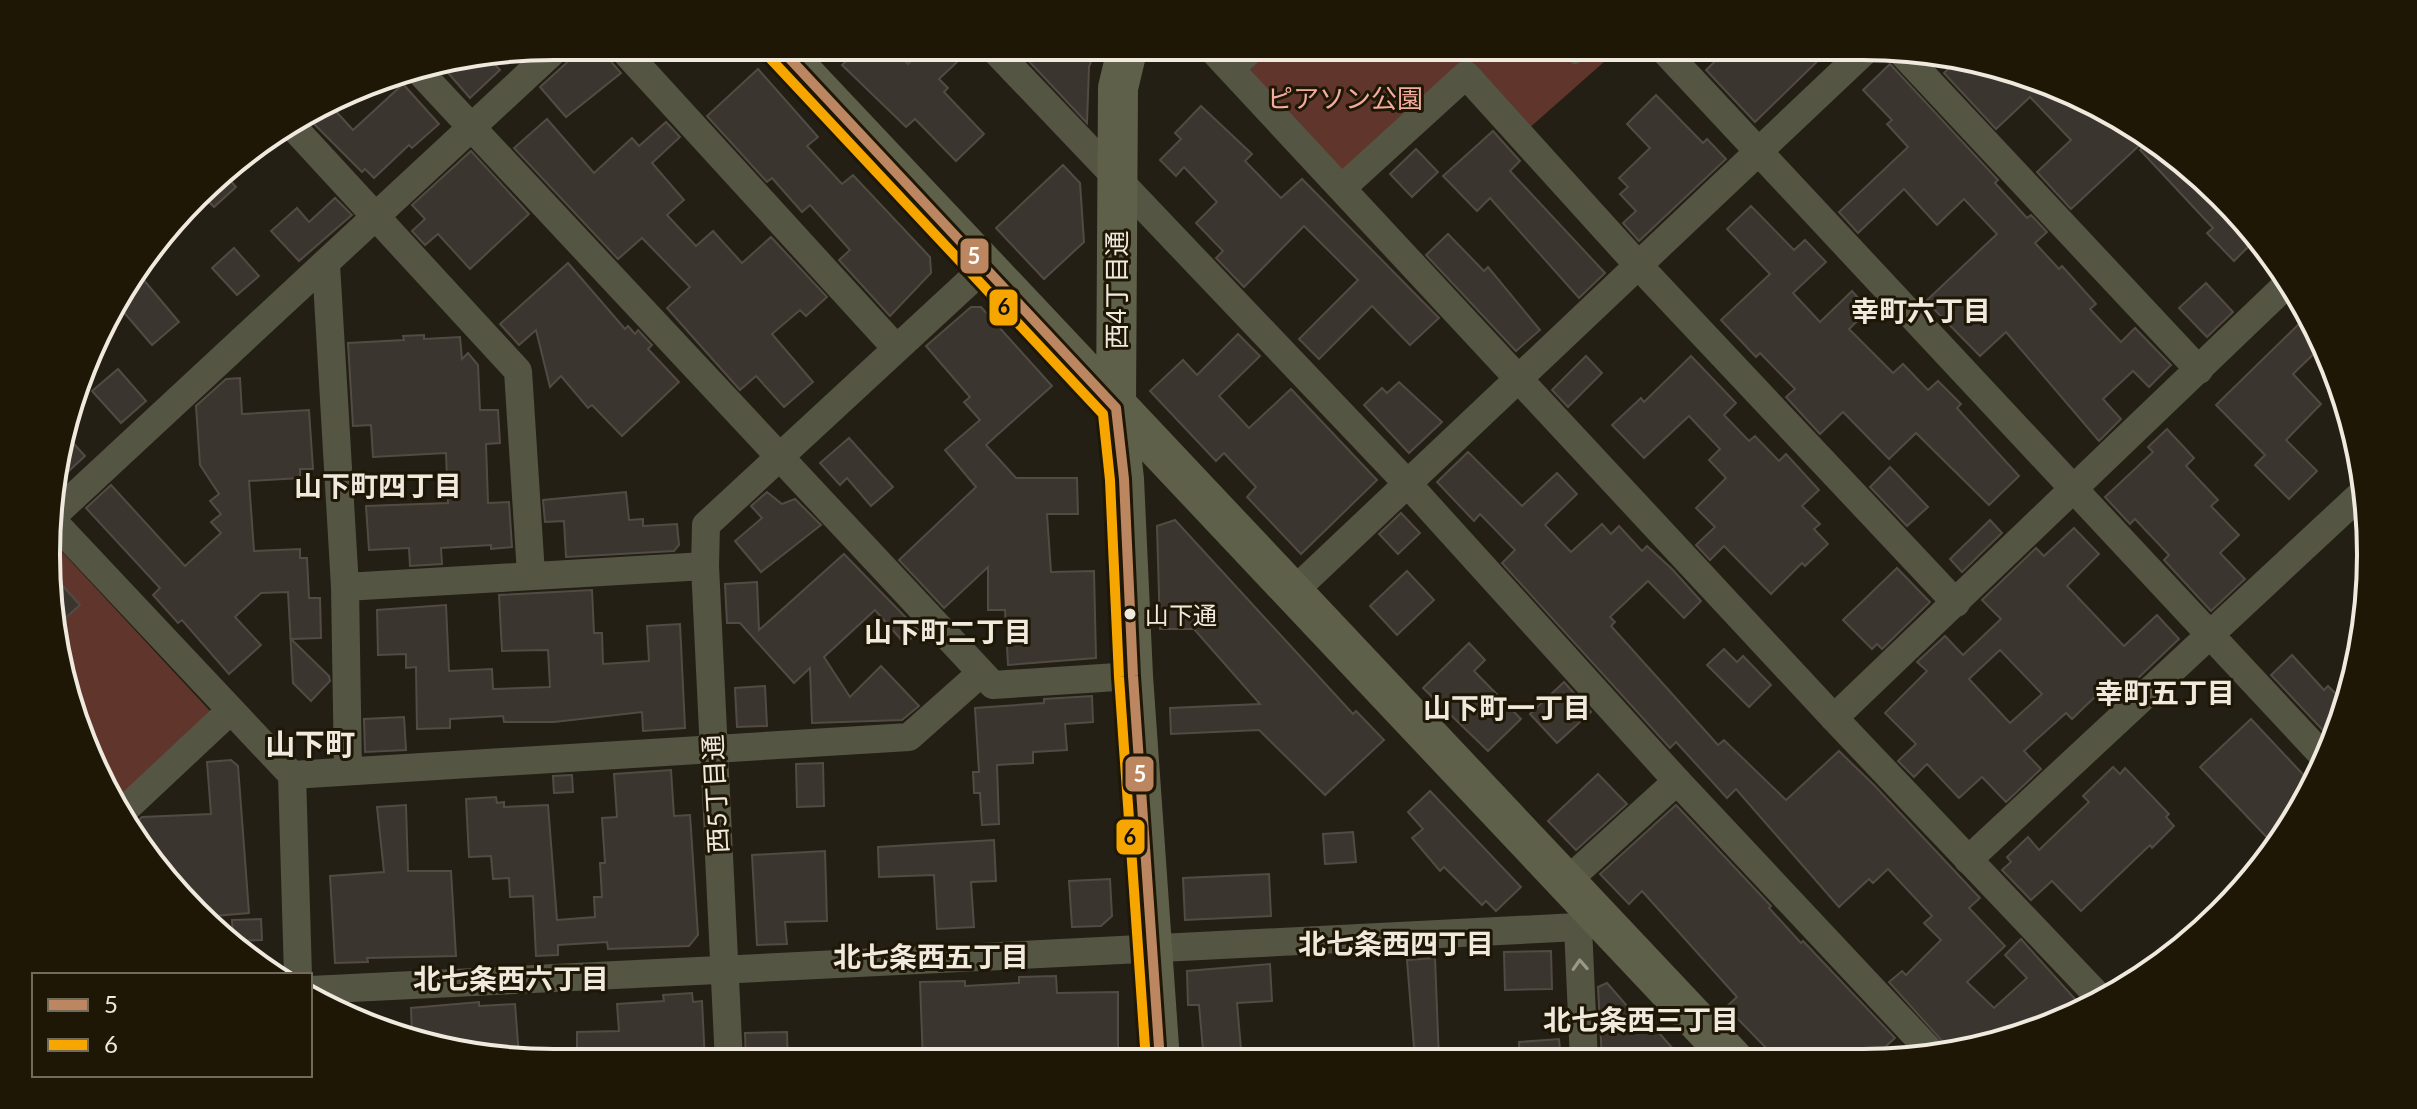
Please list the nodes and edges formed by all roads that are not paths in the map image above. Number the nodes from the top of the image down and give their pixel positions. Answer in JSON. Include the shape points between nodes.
{"nodes":[{"id":1,"x":544,"y":60,"type":"edge"},
{"id":2,"x":633,"y":60,"type":"edge"},
{"id":3,"x":791,"y":60,"type":"edge"},
{"id":4,"x":1004,"y":60,"type":"edge"},
{"id":5,"x":1125,"y":60,"type":"edge"},
{"id":6,"x":1223,"y":60,"type":"edge"},
{"id":7,"x":1240,"y":60,"type":"edge"},
{"id":8,"x":1673,"y":60,"type":"edge"},
{"id":9,"x":1855,"y":60,"type":"edge"},
{"id":10,"x":1911,"y":62,"type":"edge"},
{"id":11,"x":1231,"y":68,"type":"junction"},
{"id":12,"x":425,"y":78,"type":"edge"},
{"id":13,"x":472,"y":128,"type":"junction"},
{"id":14,"x":298,"y":132,"type":"edge"},
{"id":15,"x":1759,"y":152,"type":"junction"},
{"id":16,"x":1116,"y":179,"type":"junction"},
{"id":17,"x":1342,"y":188,"type":"junction"},
{"id":18,"x":377,"y":217,"type":"junction"},
{"id":19,"x":326,"y":264,"type":"junction"},
{"id":20,"x":1638,"y":265,"type":"junction"},
{"id":21,"x":985,"y":267,"type":"junction"},
{"id":22,"x":2281,"y":290,"type":"edge"},
{"id":23,"x":896,"y":348,"type":"junction"},
{"id":24,"x":2199,"y":370,"type":"junction"},
{"id":25,"x":1517,"y":378,"type":"junction"},
{"id":26,"x":1116,"y":408,"type":"junction"},
{"id":27,"x":780,"y":453,"type":"junction"},
{"id":28,"x":1406,"y":482,"type":"junction"},
{"id":29,"x":2075,"y":491,"type":"junction"},
{"id":30,"x":2354,"y":501,"type":"edge"},
{"id":31,"x":62,"y":507,"type":"edge"},
{"id":32,"x":61,"y":529,"type":"edge"},
{"id":33,"x":705,"y":566,"type":"junction"},
{"id":34,"x":531,"y":574,"type":"junction"},
{"id":35,"x":345,"y":587,"type":"junction"},
{"id":36,"x":1294,"y":591,"type":"junction"},
{"id":37,"x":1956,"y":603,"type":"junction"},
{"id":38,"x":2209,"y":636,"type":"junction"},
{"id":39,"x":981,"y":673,"type":"junction"},
{"id":40,"x":1133,"y":676,"type":"junction"},
{"id":41,"x":230,"y":711,"type":"junction"},
{"id":42,"x":1834,"y":718,"type":"junction"},
{"id":43,"x":2317,"y":749,"type":"edge"},
{"id":44,"x":713,"y":750,"type":"junction"},
{"id":45,"x":348,"y":771,"type":"junction"},
{"id":46,"x":292,"y":775,"type":"junction"},
{"id":47,"x":1677,"y":781,"type":"junction"},
{"id":48,"x":129,"y":806,"type":"edge"},
{"id":49,"x":1968,"y":860,"type":"junction"},
{"id":50,"x":1566,"y":882,"type":"junction"},
{"id":51,"x":1586,"y":919,"type":"junction"},
{"id":52,"x":1152,"y":951,"type":"junction"},
{"id":53,"x":724,"y":966,"type":"junction"},
{"id":54,"x":298,"y":973,"type":"edge"},
{"id":55,"x":319,"y":989,"type":"edge"},
{"id":56,"x":2094,"y":991,"type":"edge"},
{"id":57,"x":1925,"y":1045,"type":"edge"},
{"id":58,"x":728,"y":1049,"type":"edge"},
{"id":59,"x":1159,"y":1049,"type":"edge"},
{"id":60,"x":1584,"y":1049,"type":"edge"},
{"id":61,"x":1722,"y":1049,"type":"edge"}],
"edges":[{"from":1,"to":13,"type":"street"},
{"from":2,"to":23,"type":"street"},
{"from":3,"to":21,"type":"street"},
{"from":4,"to":16,"type":"street"},
{"from":5,"to":16,"type":"street","name":"西4丁目通","via":[[1118,88]]},
{"from":6,"to":11,"type":"street"},
{"from":7,"to":11,"type":"street"},
{"from":8,"to":15,"type":"street"},
{"from":9,"to":15,"type":"street"},
{"from":10,"to":24,"type":"street"},
{"from":11,"to":17,"type":"street"},
{"from":12,"to":13,"type":"street"},
{"from":13,"to":18,"type":"street"},
{"from":13,"to":27,"type":"street"},
{"from":14,"to":18,"type":"street"},
{"from":15,"to":20,"type":"street"},
{"from":15,"to":29,"type":"street"},
{"from":16,"to":26,"type":"street","name":"西4丁目通"},
{"from":16,"to":28,"type":"street"},
{"from":17,"to":20,"type":"street","via":[[1466,75]]},
{"from":17,"to":25,"type":"street"},
{"from":18,"to":19,"type":"street"},
{"from":18,"to":34,"type":"street","via":[[518,371]]},
{"from":19,"to":31,"type":"street"},
{"from":19,"to":35,"type":"street"},
{"from":20,"to":25,"type":"street"},
{"from":20,"to":37,"type":"street"},
{"from":21,"to":23,"type":"street"},
{"from":21,"to":26,"type":"street"},
{"from":22,"to":24,"type":"street"},
{"from":23,"to":27,"type":"street"},
{"from":24,"to":29,"type":"street"},
{"from":25,"to":28,"type":"street"},
{"from":25,"to":42,"type":"street"},
{"from":26,"to":36,"type":"street"},
{"from":26,"to":40,"type":"street","name":"西4丁目通"},
{"from":27,"to":33,"type":"street","name":"西5丁目通","via":[[706,525]]},
{"from":27,"to":39,"type":"street"},
{"from":28,"to":36,"type":"street"},
{"from":28,"to":47,"type":"street"},
{"from":29,"to":37,"type":"street"},
{"from":29,"to":38,"type":"street"},
{"from":30,"to":38,"type":"street"},
{"from":32,"to":41,"type":"street"},
{"from":33,"to":34,"type":"street"},
{"from":33,"to":44,"type":"street","name":"西5丁目通"},
{"from":34,"to":35,"type":"street"},
{"from":35,"to":45,"type":"street"},
{"from":36,"to":50,"type":"street"},
{"from":37,"to":42,"type":"street"},
{"from":38,"to":43,"type":"street"},
{"from":38,"to":49,"type":"street"},
{"from":39,"to":40,"type":"street","via":[[993,685]]},
{"from":39,"to":44,"type":"street","via":[[909,737]]},
{"from":40,"to":52,"type":"street","name":"西4丁目通"},
{"from":41,"to":46,"type":"street"},
{"from":41,"to":48,"type":"street"},
{"from":42,"to":49,"type":"street"},
{"from":44,"to":45,"type":"street"},
{"from":44,"to":53,"type":"street","name":"西5丁目通"},
{"from":45,"to":46,"type":"street"},
{"from":46,"to":54,"type":"street"},
{"from":47,"to":50,"type":"street"},
{"from":47,"to":57,"type":"street"},
{"from":49,"to":56,"type":"street"},
{"from":50,"to":51,"type":"street"},
{"from":51,"to":52,"type":"street"},
{"from":60,"to":51,"type":"street","one_way":true},
{"from":51,"to":61,"type":"street"},
{"from":52,"to":53,"type":"street"},
{"from":52,"to":59,"type":"street","name":"西4丁目通"},
{"from":53,"to":55,"type":"street"},
{"from":53,"to":58,"type":"street","name":"西5丁目通"}]}
